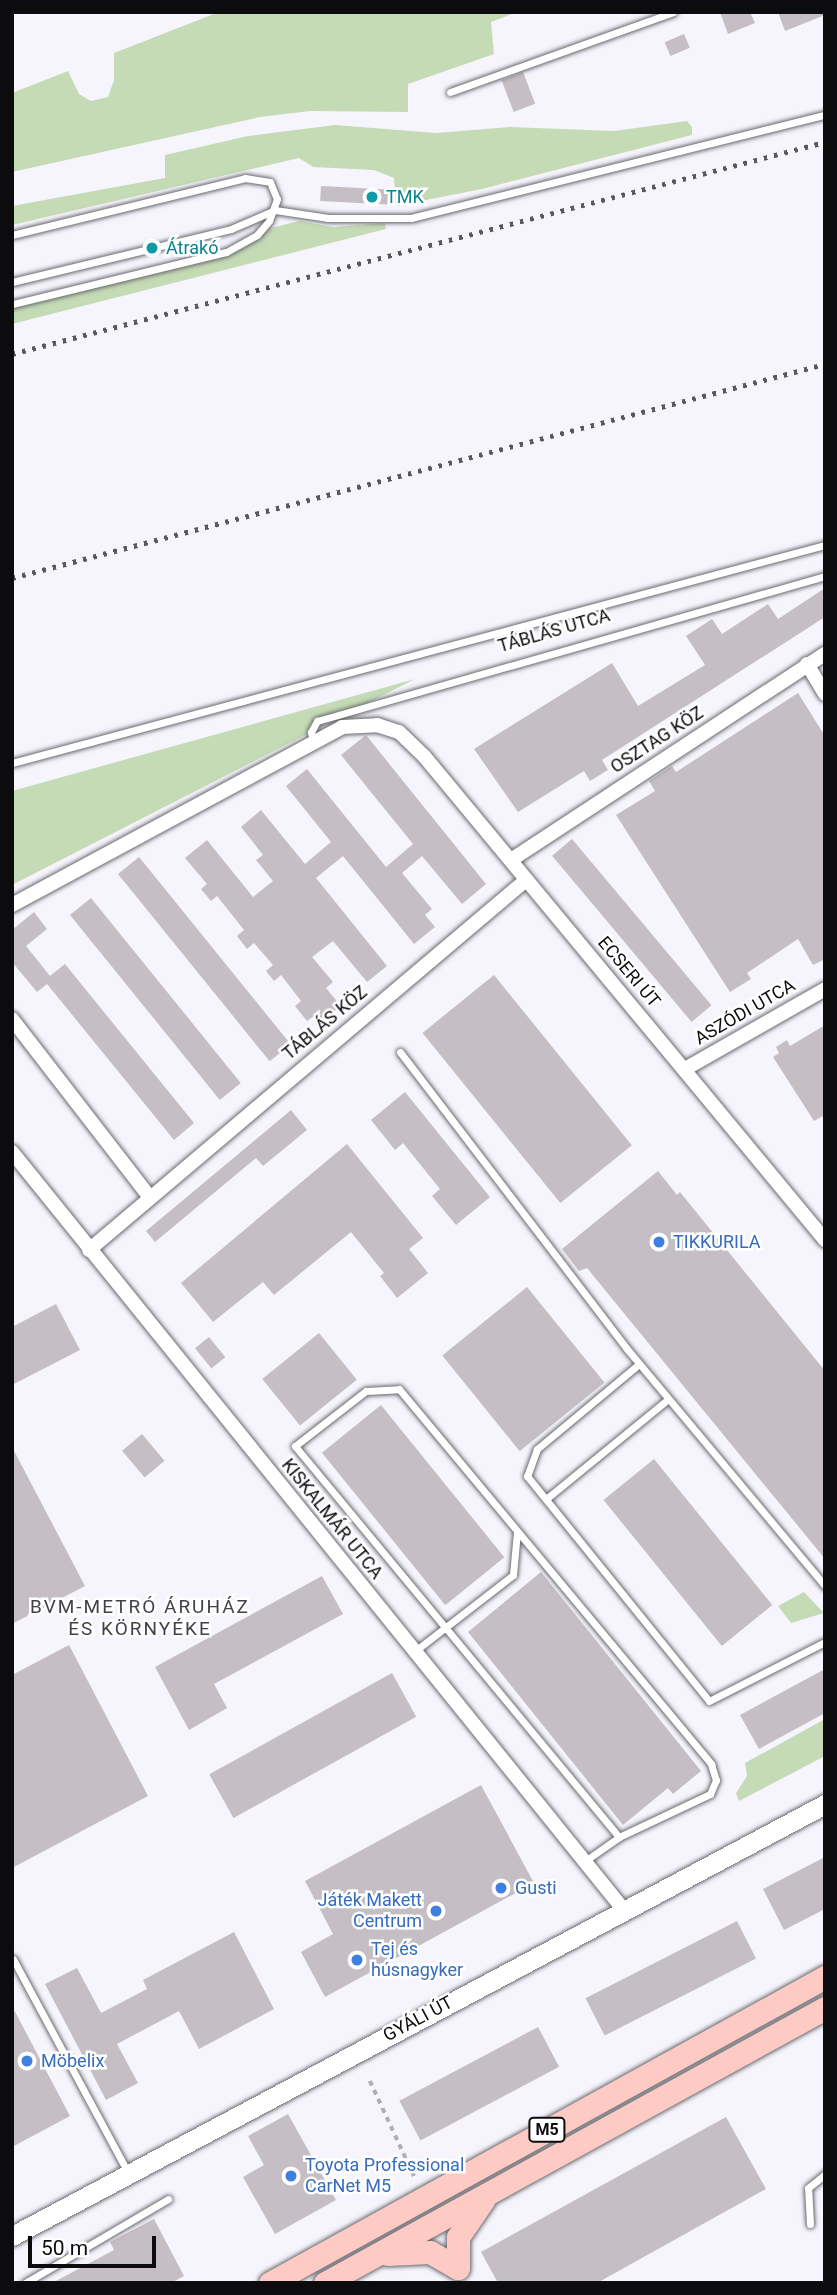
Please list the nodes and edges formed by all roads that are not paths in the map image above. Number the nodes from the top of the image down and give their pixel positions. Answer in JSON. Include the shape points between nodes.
{"nodes":[{"id":1,"x":673,"y":12,"type":"edge"},
{"id":2,"x":450,"y":92,"type":"dead end"},
{"id":3,"x":825,"y":115,"type":"edge"},
{"id":4,"x":275,"y":210,"type":"junction"},
{"id":5,"x":12,"y":235,"type":"edge"},
{"id":6,"x":12,"y":282,"type":"edge"},
{"id":7,"x":12,"y":304,"type":"edge"},
{"id":8,"x":825,"y":545,"type":"edge"},
{"id":9,"x":825,"y":576,"type":"edge"},
{"id":10,"x":825,"y":654,"type":"edge"},
{"id":11,"x":807,"y":664,"type":"junction"},
{"id":12,"x":825,"y":694,"type":"edge"},
{"id":13,"x":399,"y":732,"type":"joint"},
{"id":14,"x":313,"y":742,"type":"junction"},
{"id":15,"x":12,"y":763,"type":"edge"},
{"id":16,"x":511,"y":860,"type":"junction"},
{"id":17,"x":526,"y":880,"type":"junction"},
{"id":18,"x":12,"y":905,"type":"edge"},
{"id":19,"x":825,"y":989,"type":"edge"},
{"id":20,"x":12,"y":1019,"type":"edge"},
{"id":21,"x":400,"y":1052,"type":"dead end"},
{"id":22,"x":685,"y":1069,"type":"junction"},
{"id":23,"x":12,"y":1152,"type":"edge"},
{"id":24,"x":149,"y":1196,"type":"junction"},
{"id":25,"x":825,"y":1240,"type":"edge"},
{"id":26,"x":89,"y":1250,"type":"junction"},
{"id":27,"x":639,"y":1364,"type":"junction"},
{"id":28,"x":668,"y":1399,"type":"junction"},
{"id":29,"x":546,"y":1499,"type":"junction"},
{"id":30,"x":517,"y":1532,"type":"junction"},
{"id":31,"x":825,"y":1586,"type":"edge"},
{"id":32,"x":445,"y":1625,"type":"junction"},
{"id":33,"x":825,"y":1642,"type":"edge"},
{"id":34,"x":415,"y":1651,"type":"junction"},
{"id":35,"x":825,"y":1804,"type":"edge"},
{"id":36,"x":619,"y":1837,"type":"junction"},
{"id":37,"x":585,"y":1861,"type":"junction"},
{"id":38,"x":622,"y":1909,"type":"junction"},
{"id":39,"x":13,"y":1959,"type":"edge"},
{"id":40,"x":825,"y":1977,"type":"edge"},
{"id":41,"x":825,"y":2008,"type":"edge"},
{"id":42,"x":129,"y":2174,"type":"junction"},
{"id":43,"x":825,"y":2174,"type":"edge"},
{"id":44,"x":487,"y":2194,"type":"junction"},
{"id":45,"x":168,"y":2199,"type":"dead end"},
{"id":46,"x":810,"y":2224,"type":"dead end"},
{"id":47,"x":12,"y":2236,"type":"edge"},
{"id":48,"x":377,"y":2255,"type":"junction"},
{"id":49,"x":462,"y":2275,"type":"edge"},
{"id":50,"x":24,"y":2283,"type":"edge"},
{"id":51,"x":270,"y":2283,"type":"edge"},
{"id":52,"x":326,"y":2283,"type":"edge"}],
"edges":[{"from":1,"to":2,"type":"lane"},
{"from":3,"to":4,"type":"lane","via":[[411,218],[328,218]]},
{"from":4,"to":5,"type":"lane","via":[[277,199],[271,182],[245,178]]},
{"from":4,"to":6,"type":"lane","via":[[231,229]]},
{"from":4,"to":7,"type":"lane","via":[[257,235],[226,252]]},
{"from":8,"to":15,"type":"lane"},
{"from":9,"to":14,"type":"lane","name":"TÁBLÁS UTCA","via":[[317,721],[311,732]]},
{"from":10,"to":11,"type":"street","name":"OSZTAG KÖZ"},
{"from":11,"to":12,"type":"street"},
{"from":11,"to":16,"type":"street","name":"OSZTAG KÖZ"},
{"from":13,"to":14,"type":"street","name":"TÁBLÁS UTCA","via":[[358,723]]},
{"from":13,"to":16,"type":"street","name":"ECSERI ÚT"},
{"from":14,"to":18,"type":"street","name":"TÁBLÁS UTCA"},
{"from":16,"to":17,"type":"street","name":"ECSERI ÚT"},
{"from":17,"to":22,"type":"street","name":"ECSERI ÚT"},
{"from":17,"to":24,"type":"street","name":"TÁBLÁS KÖZ"},
{"from":19,"to":22,"type":"street","name":"ASZÓDI UTCA"},
{"from":20,"to":24,"type":"street"},
{"from":21,"to":27,"type":"lane"},
{"from":22,"to":25,"type":"street","name":"ECSERI ÚT"},
{"from":23,"to":26,"type":"street","name":"KISKALMÁR UTCA"},
{"from":24,"to":26,"type":"street","name":"TÁBLÁS KÖZ"},
{"from":26,"to":34,"type":"street","name":"KISKALMÁR UTCA"},
{"from":27,"to":28,"type":"lane"},
{"from":27,"to":29,"type":"lane","via":[[537,1450],[527,1476]]},
{"from":28,"to":29,"type":"lane"},
{"from":28,"to":31,"type":"lane"},
{"from":29,"to":33,"type":"lane","via":[[709,1701]]},
{"from":30,"to":32,"type":"lane","via":[[513,1575]]},
{"from":30,"to":32,"type":"lane","via":[[399,1389],[366,1391],[295,1447]]},
{"from":30,"to":36,"type":"lane","via":[[711,1764],[716,1780],[710,1794]]},
{"from":32,"to":34,"type":"lane"},
{"from":32,"to":36,"type":"lane"},
{"from":34,"to":37,"type":"street","name":"KISKALMÁR UTCA"},
{"from":35,"to":38,"type":"street","name":"GYÁLI ÚT"},
{"from":36,"to":37,"type":"lane"},
{"from":37,"to":38,"type":"street","name":"KISKALMÁR UTCA"},
{"from":38,"to":42,"type":"street","name":"GYÁLI ÚT"},
{"from":39,"to":42,"type":"lane"},
{"from":40,"to":51,"type":"main road","number":"M5"},
{"from":41,"to":44,"type":"main road","number":"M5"},
{"from":42,"to":47,"type":"street","name":"GYÁLI ÚT"},
{"from":43,"to":46,"type":"lane","via":[[808,2188]]},
{"from":44,"to":48,"type":"main road","number":"M5"},
{"from":44,"to":49,"type":"main road","via":[[458,2237]]},
{"from":45,"to":50,"type":"lane"},
{"from":48,"to":49,"type":"main road","via":[[430,2252]]},
{"from":48,"to":52,"type":"main road","number":"M5"}]}
